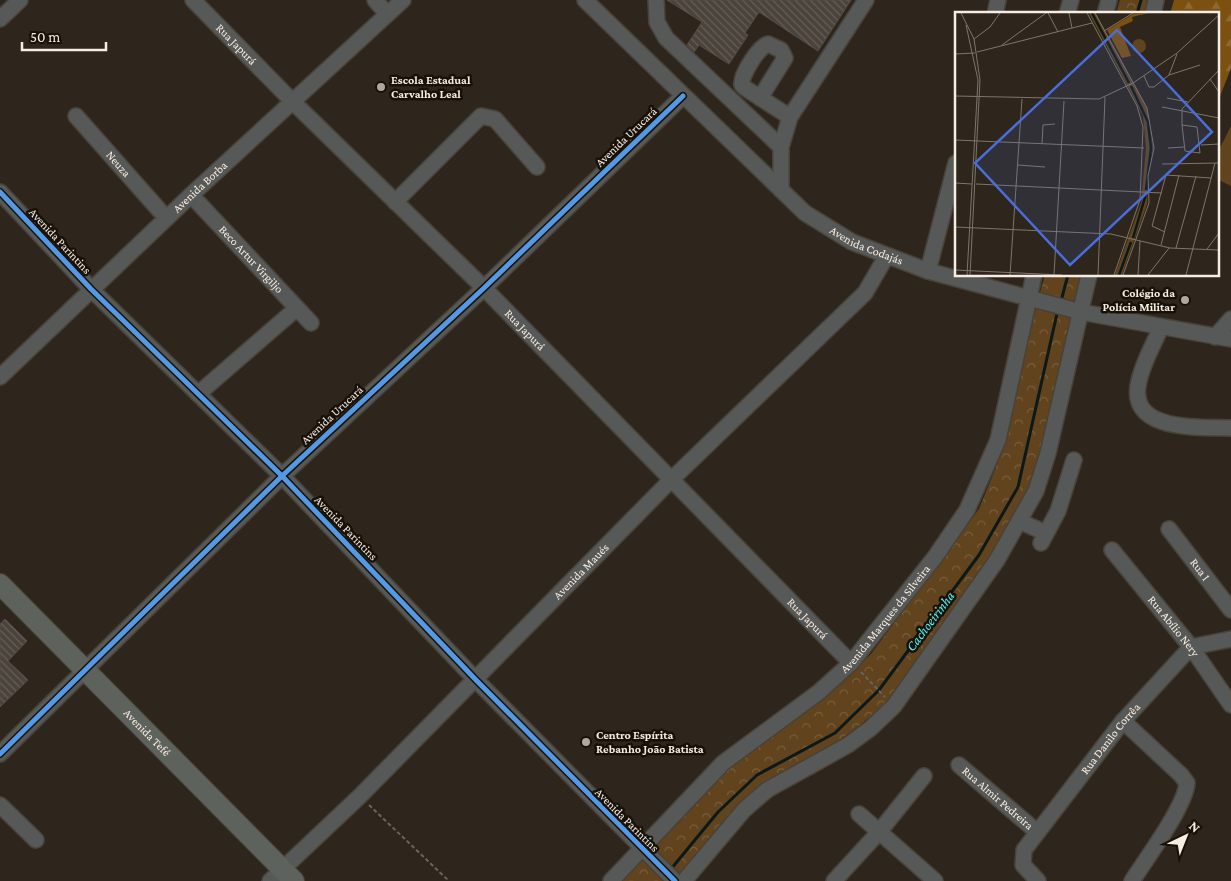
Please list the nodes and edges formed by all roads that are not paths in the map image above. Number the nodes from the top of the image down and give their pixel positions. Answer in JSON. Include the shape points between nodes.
{"nodes":[{"id":1,"x":20,"y":0,"type":"edge"},
{"id":2,"x":193,"y":0,"type":"edge"},
{"id":3,"x":403,"y":0,"type":"edge"},
{"id":4,"x":656,"y":0,"type":"edge"},
{"id":5,"x":866,"y":0,"type":"edge"},
{"id":6,"x":586,"y":1,"type":"edge"},
{"id":7,"x":383,"y":3,"type":"edge"},
{"id":8,"x":0,"y":19,"type":"edge"},
{"id":9,"x":682,"y":96,"type":"junction"},
{"id":10,"x":289,"y":98,"type":"junction"},
{"id":11,"x":760,"y":98,"type":"dead end"},
{"id":12,"x":76,"y":116,"type":"dead end"},
{"id":13,"x":790,"y":117,"type":"junction"},
{"id":14,"x":781,"y":147,"type":"junction"},
{"id":15,"x":537,"y":167,"type":"dead end"},
{"id":16,"x":955,"y":167,"type":"edge"},
{"id":17,"x":781,"y":190,"type":"junction"},
{"id":18,"x":0,"y":192,"type":"edge"},
{"id":19,"x":191,"y":195,"type":"junction"},
{"id":20,"x":395,"y":202,"type":"junction"},
{"id":21,"x":160,"y":211,"type":"junction"},
{"id":22,"x":886,"y":257,"type":"junction"},
{"id":23,"x":928,"y":271,"type":"junction"},
{"id":24,"x":1034,"y":276,"type":"edge"},
{"id":25,"x":1089,"y":276,"type":"edge"},
{"id":26,"x":88,"y":286,"type":"junction"},
{"id":27,"x":484,"y":288,"type":"junction"},
{"id":28,"x":1034,"y":299,"type":"junction"},
{"id":29,"x":297,"y":308,"type":"junction"},
{"id":30,"x":1076,"y":311,"type":"junction"},
{"id":31,"x":1231,"y":319,"type":"edge"},
{"id":32,"x":311,"y":323,"type":"dead end"},
{"id":33,"x":1161,"y":327,"type":"junction"},
{"id":34,"x":1215,"y":337,"type":"junction"},
{"id":35,"x":1231,"y":339,"type":"edge"},
{"id":36,"x":0,"y":364,"type":"edge"},
{"id":37,"x":0,"y":376,"type":"edge"},
{"id":38,"x":198,"y":394,"type":"junction"},
{"id":39,"x":1231,"y":428,"type":"edge"},
{"id":40,"x":1074,"y":460,"type":"dead end"},
{"id":41,"x":282,"y":476,"type":"junction"},
{"id":42,"x":671,"y":480,"type":"junction"},
{"id":43,"x":1019,"y":520,"type":"junction"},
{"id":44,"x":1169,"y":529,"type":"dead end"},
{"id":45,"x":1112,"y":550,"type":"dead end"},
{"id":46,"x":0,"y":584,"type":"edge"},
{"id":47,"x":1231,"y":610,"type":"edge"},
{"id":48,"x":1231,"y":639,"type":"edge"},
{"id":49,"x":1191,"y":647,"type":"junction"},
{"id":50,"x":856,"y":667,"type":"junction"},
{"id":51,"x":86,"y":671,"type":"junction"},
{"id":52,"x":476,"y":680,"type":"junction"},
{"id":53,"x":1231,"y":705,"type":"edge"},
{"id":54,"x":1123,"y":721,"type":"junction"},
{"id":55,"x":0,"y":754,"type":"edge"},
{"id":56,"x":959,"y":765,"type":"dead end"},
{"id":57,"x":924,"y":776,"type":"dead end"},
{"id":58,"x":0,"y":804,"type":"edge"},
{"id":59,"x":859,"y":814,"type":"dead end"},
{"id":60,"x":879,"y":832,"type":"junction"},
{"id":61,"x":1036,"y":832,"type":"junction"},
{"id":62,"x":36,"y":840,"type":"dead end"},
{"id":63,"x":644,"y":851,"type":"junction"},
{"id":64,"x":1032,"y":876,"type":"edge"},
{"id":65,"x":282,"y":877,"type":"edge"},
{"id":66,"x":611,"y":881,"type":"edge"},
{"id":67,"x":674,"y":881,"type":"edge"},
{"id":68,"x":684,"y":881,"type":"edge"},
{"id":69,"x":834,"y":881,"type":"edge"},
{"id":70,"x":935,"y":881,"type":"edge"},
{"id":71,"x":1132,"y":881,"type":"edge"}],
"edges":[{"from":1,"to":8,"type":"street"},
{"from":2,"to":10,"type":"street","name":"Rua Japurá"},
{"from":3,"to":10,"type":"street","name":"Avenida Borba"},
{"from":4,"to":14,"type":"street","via":[[657,22],[666,38]]},
{"from":5,"to":13,"type":"street"},
{"from":6,"to":9,"type":"street","name":"Avenida Codajás"},
{"from":7,"to":10,"type":"street","name":"Avenida Borba"},
{"from":9,"to":17,"type":"street","name":"Avenida Codajás"},
{"from":9,"to":27,"type":"street","name":"Avenida Urucará"},
{"from":10,"to":19,"type":"street","name":"Avenida Borba"},
{"from":10,"to":20,"type":"street","name":"Rua Japurá"},
{"from":10,"to":21,"type":"street","name":"Avenida Borba"},
{"from":11,"to":13,"type":"street"},
{"from":12,"to":21,"type":"street","name":"Neuza"},
{"from":13,"to":14,"type":"street"},
{"from":14,"to":17,"type":"street"},
{"from":15,"to":20,"type":"street","via":[[495,119],[481,116]]},
{"from":16,"to":23,"type":"street"},
{"from":17,"to":22,"type":"street","name":"Avenida Codajás","via":[[806,213],[852,242]]},
{"from":18,"to":26,"type":"street","name":"Avenida Parintins"},
{"from":19,"to":26,"type":"street","name":"Avenida Borba"},
{"from":19,"to":29,"type":"street","name":"Beco Artur Virgiljo"},
{"from":20,"to":27,"type":"street","name":"Rua Japurá"},
{"from":21,"to":26,"type":"street","name":"Avenida Borba"},
{"from":22,"to":23,"type":"street","name":"Avenida Codajás"},
{"from":22,"to":42,"type":"street","name":"Avenida Maués","via":[[865,293]]},
{"from":23,"to":28,"type":"street","name":"Avenida Codajás"},
{"from":24,"to":28,"type":"street","name":"Avenida Marques da Silveira"},
{"from":25,"to":30,"type":"street"},
{"from":26,"to":36,"type":"street","name":"Avenida Borba"},
{"from":26,"to":37,"type":"street","name":"Avenida Borba"},
{"from":26,"to":38,"type":"street","name":"Avenida Parintins"},
{"from":27,"to":41,"type":"street","name":"Avenida Urucará"},
{"from":27,"to":42,"type":"street","name":"Rua Japurá"},
{"from":28,"to":30,"type":"street","name":"Avenida Codajás"},
{"from":28,"to":50,"type":"street","name":"Avenida Marques da Silveira","via":[[998,440],[967,510]]},
{"from":29,"to":32,"type":"street","name":"Beco Artur Virgiljo"},
{"from":29,"to":38,"type":"street"},
{"from":30,"to":33,"type":"street","name":"Avenida Codajás"},
{"from":30,"to":43,"type":"street","via":[[1048,453],[1036,490]]},
{"from":31,"to":34,"type":"street"},
{"from":33,"to":34,"type":"street","name":"Avenida Codajás"},
{"from":33,"to":39,"type":"street","via":[[1138,381],[1137,400],[1144,413],[1161,423]]},
{"from":34,"to":35,"type":"street","name":"Avenida Codajás"},
{"from":38,"to":41,"type":"street","name":"Avenida Parintins"},
{"from":40,"to":43,"type":"street","via":[[1058,511],[1044,538]]},
{"from":41,"to":51,"type":"street","name":"Avenida Urucará"},
{"from":41,"to":52,"type":"street","name":"Avenida Parintins"},
{"from":42,"to":50,"type":"street","name":"Rua Japurá"},
{"from":42,"to":52,"type":"street","name":"Avenida Maués"},
{"from":43,"to":68,"type":"street","via":[[981,585],[894,706],[848,745],[767,790],[744,810]]},
{"from":44,"to":47,"type":"street","name":"Rua I"},
{"from":45,"to":49,"type":"street","name":"Rua Abílio Nery"},
{"from":46,"to":51,"type":"main road","name":"Avenida Tefé"},
{"from":48,"to":49,"type":"street"},
{"from":49,"to":53,"type":"street","name":"Rua Abílio Nery"},
{"from":49,"to":54,"type":"street","name":"Rua Danilo Corrêa"},
{"from":50,"to":63,"type":"street","name":"Avenida Marques da Silveira","via":[[723,764]]},
{"from":51,"to":55,"type":"street","name":"Avenida Urucará"},
{"from":51,"to":65,"type":"main road","name":"Avenida Tefé"},
{"from":52,"to":63,"type":"street","name":"Avenida Parintins"},
{"from":52,"to":65,"type":"street","name":"Avenida Maués"},
{"from":54,"to":61,"type":"street","name":"Rua Danilo Corrêa"},
{"from":54,"to":71,"type":"street","via":[[1187,783],[1179,806]]},
{"from":56,"to":61,"type":"street","name":"Rua Almir Pedreira"},
{"from":57,"to":60,"type":"street"},
{"from":58,"to":62,"type":"street"},
{"from":59,"to":60,"type":"street"},
{"from":60,"to":69,"type":"street"},
{"from":60,"to":70,"type":"street"},
{"from":61,"to":64,"type":"street","name":"Rua Danilo Corrêa","via":[[1024,850],[1023,865]]},
{"from":63,"to":66,"type":"street","name":"Avenida Marques da Silveira"},
{"from":63,"to":67,"type":"street","name":"Avenida Parintins"}]}
